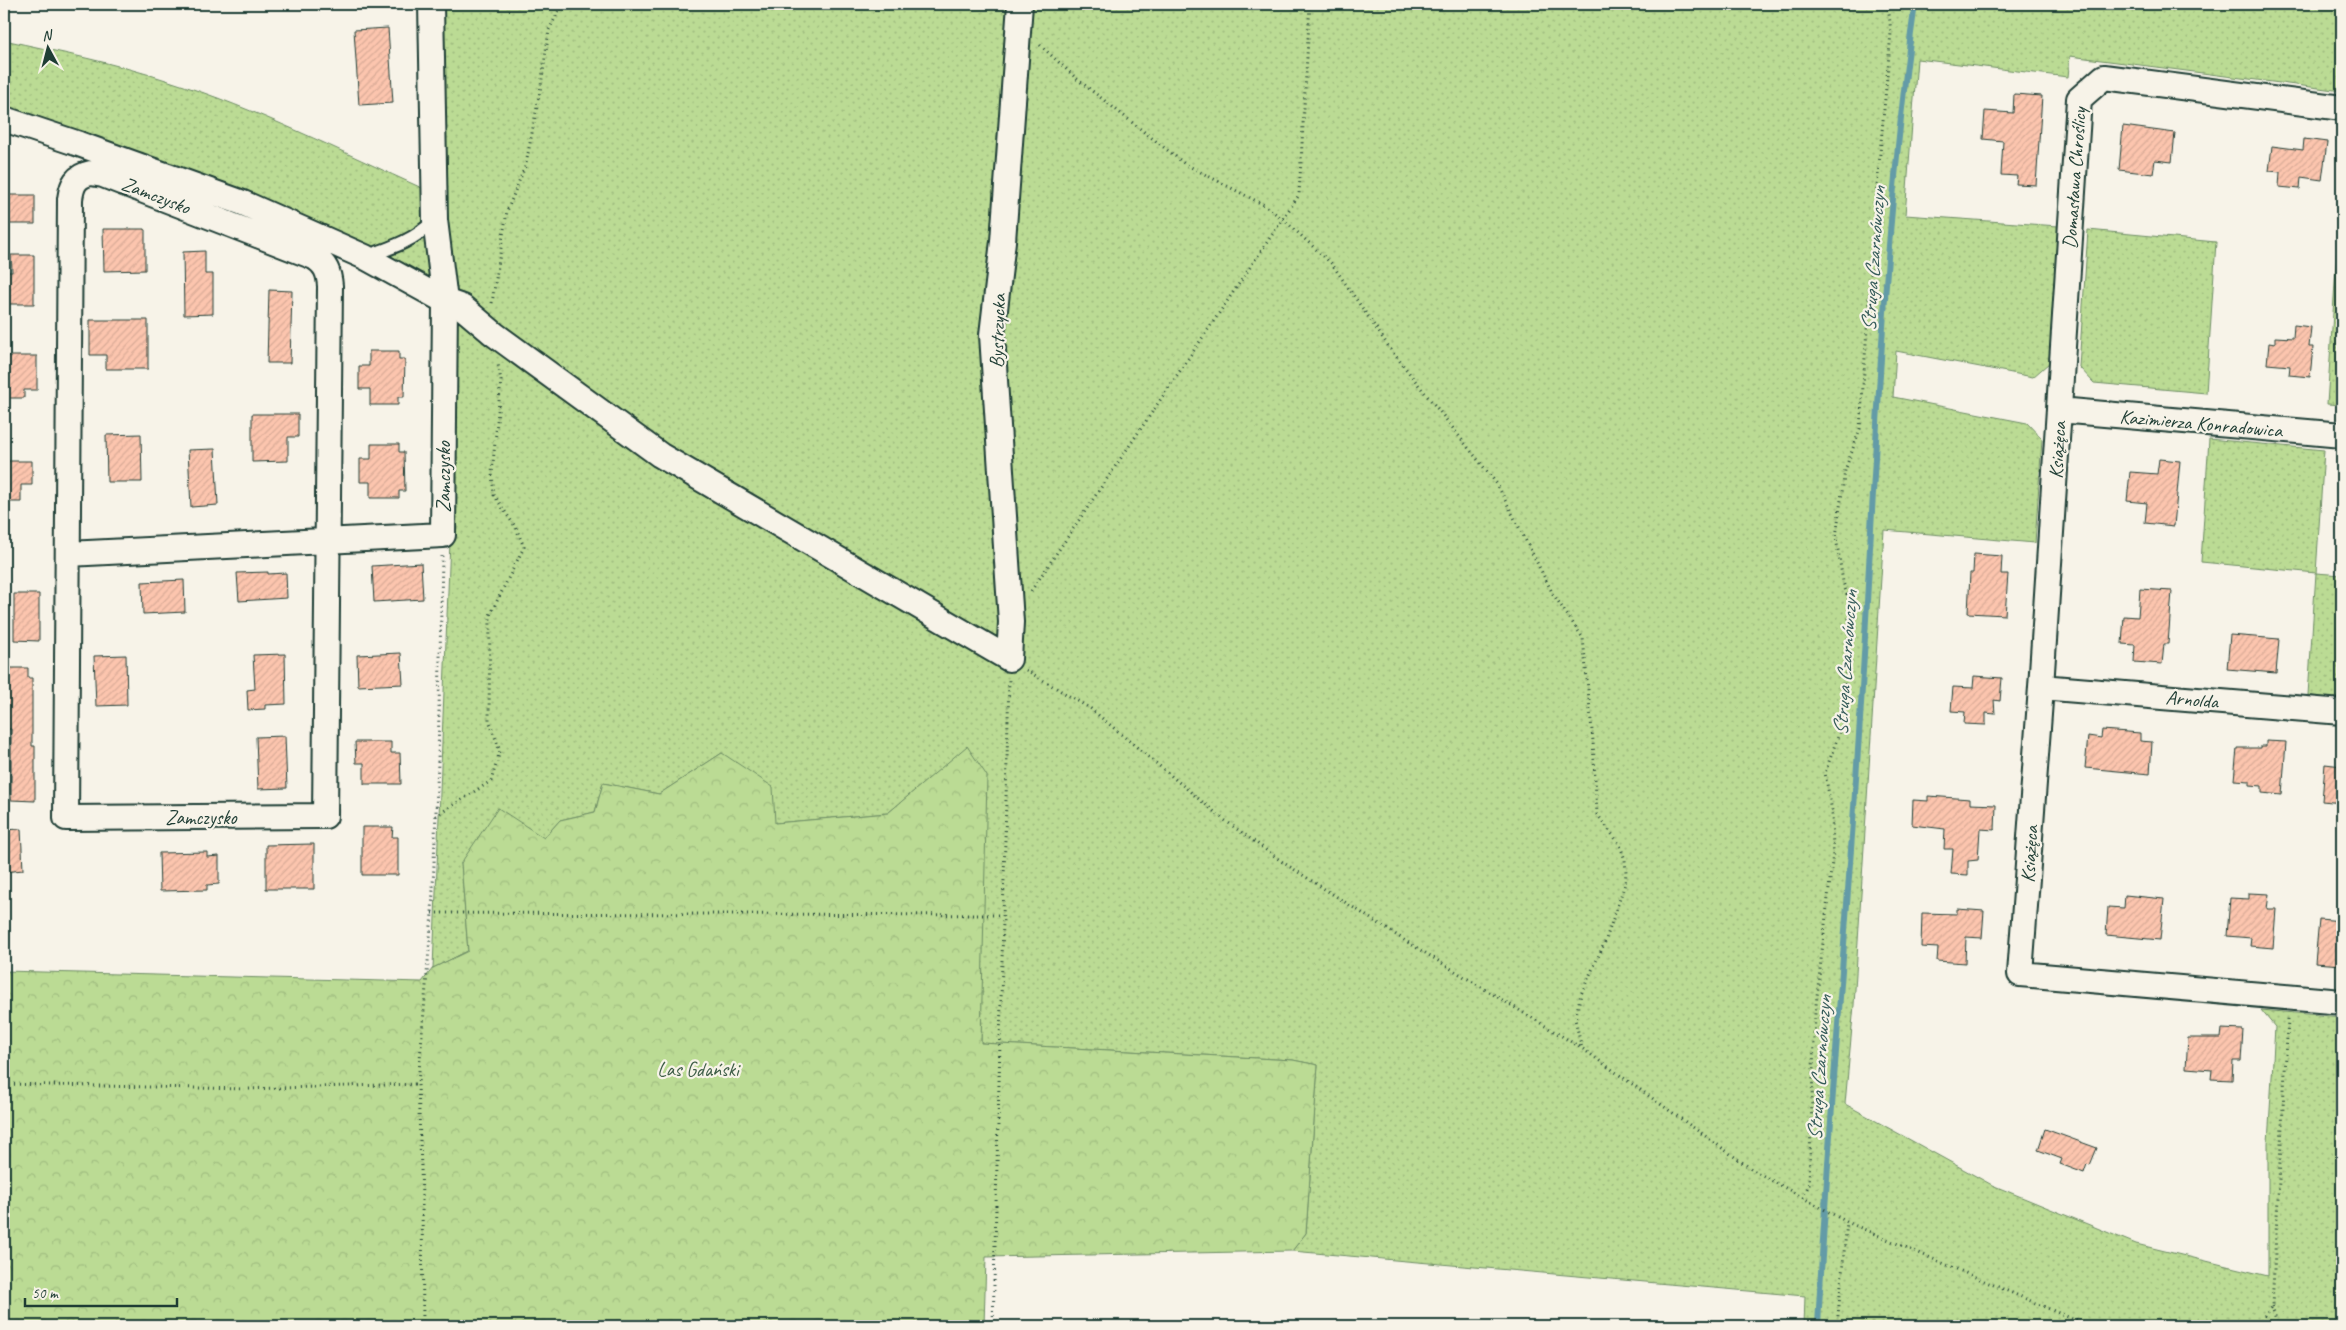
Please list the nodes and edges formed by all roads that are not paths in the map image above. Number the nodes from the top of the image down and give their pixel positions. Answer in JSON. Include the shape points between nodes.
{"nodes":[{"id":1,"x":431,"y":4,"type":"edge"},
{"id":2,"x":1020,"y":4,"type":"edge"},
{"id":3,"x":2342,"y":108,"type":"edge"},
{"id":4,"x":4,"y":119,"type":"edge"},
{"id":5,"x":436,"y":220,"type":"junction"},
{"id":6,"x":365,"y":257,"type":"junction"},
{"id":7,"x":445,"y":301,"type":"junction"},
{"id":8,"x":2059,"y":410,"type":"junction"},
{"id":9,"x":2342,"y":435,"type":"edge"},
{"id":10,"x":327,"y":541,"type":"junction"},
{"id":11,"x":68,"y":554,"type":"junction"},
{"id":12,"x":2041,"y":687,"type":"junction"},
{"id":13,"x":2342,"y":712,"type":"edge"},
{"id":14,"x":2342,"y":1002,"type":"edge"}],
"edges":[{"from":1,"to":5,"type":"street","name":"Zamczysko"},
{"from":2,"to":7,"type":"street","name":"Bystrzycka","via":[[1003,241],[992,335],[1011,622],[1009,659],[660,455],[462,307]]},
{"from":3,"to":8,"type":"street","name":"Domasława Chroślicy","via":[[2104,77],[2079,99]]},
{"from":4,"to":6,"type":"street","via":[[243,203]]},
{"from":5,"to":6,"type":"lane","via":[[420,235],[401,245]]},
{"from":5,"to":7,"type":"street","name":"Zamczysko"},
{"from":6,"to":7,"type":"street"},
{"from":7,"to":10,"type":"street","name":"Zamczysko","via":[[443,535]]},
{"from":8,"to":9,"type":"street","name":"Kazimierza Konradowica"},
{"from":8,"to":12,"type":"street","name":"Książęca"},
{"from":10,"to":11,"type":"street","name":"Zamczysko"},
{"from":10,"to":11,"type":"street","name":"Zamczysko","via":[[324,816],[66,818]]},
{"from":10,"to":11,"type":"street","name":"Zamczysko","via":[[330,286],[325,266],[314,256],[104,175],[91,173],[76,179],[70,198]]},
{"from":12,"to":13,"type":"street","name":"Arnolda"},
{"from":12,"to":14,"type":"street","name":"Książęca","via":[[2020,974]]}]}
